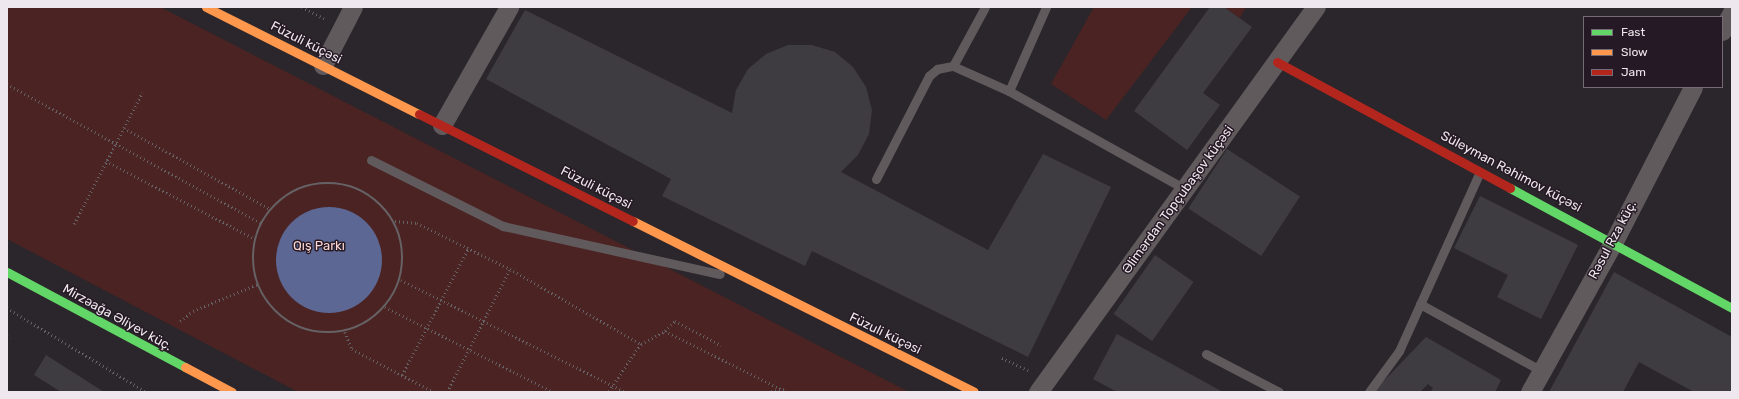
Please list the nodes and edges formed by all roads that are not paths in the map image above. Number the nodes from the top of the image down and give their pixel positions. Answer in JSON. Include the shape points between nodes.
{"nodes":[{"id":1,"x":206,"y":7,"type":"edge"},
{"id":2,"x":353,"y":7,"type":"edge"},
{"id":3,"x":509,"y":7,"type":"edge"},
{"id":4,"x":985,"y":7,"type":"edge"},
{"id":5,"x":1046,"y":7,"type":"edge"},
{"id":6,"x":1316,"y":7,"type":"edge"},
{"id":7,"x":1732,"y":12,"type":"edge"},
{"id":8,"x":1723,"y":29,"type":"edge"},
{"id":9,"x":1277,"y":62,"type":"junction"},
{"id":10,"x":323,"y":65,"type":"junction"},
{"id":11,"x":953,"y":66,"type":"junction"},
{"id":12,"x":1692,"y":88,"type":"edge"},
{"id":13,"x":1009,"y":91,"type":"junction"},
{"id":14,"x":442,"y":125,"type":"junction"},
{"id":15,"x":371,"y":160,"type":"dead end"},
{"id":16,"x":1481,"y":170,"type":"junction"},
{"id":17,"x":876,"y":179,"type":"dead end"},
{"id":18,"x":1185,"y":189,"type":"junction"},
{"id":19,"x":1614,"y":241,"type":"junction"},
{"id":20,"x":7,"y":272,"type":"edge"},
{"id":21,"x":745,"y":279,"type":"junction"},
{"id":22,"x":1420,"y":304,"type":"junction"},
{"id":23,"x":1732,"y":308,"type":"edge"},
{"id":24,"x":1206,"y":354,"type":"dead end"},
{"id":25,"x":161,"y":355,"type":"junction"},
{"id":26,"x":1542,"y":371,"type":"junction"},
{"id":27,"x":212,"y":392,"type":"edge"},
{"id":28,"x":232,"y":392,"type":"edge"},
{"id":29,"x":974,"y":392,"type":"edge"},
{"id":30,"x":1038,"y":392,"type":"edge"},
{"id":31,"x":1279,"y":392,"type":"edge"},
{"id":32,"x":1369,"y":392,"type":"edge"},
{"id":33,"x":1530,"y":392,"type":"edge"}],
"edges":[{"from":1,"to":10,"type":"main road","name":"Füzuli küçəsi"},
{"from":2,"to":10,"type":"street"},
{"from":3,"to":14,"type":"street"},
{"from":4,"to":11,"type":"lane"},
{"from":5,"to":13,"type":"lane"},
{"from":6,"to":9,"type":"street","name":"Əlimərdan Topçubaşov küçəsi"},
{"from":7,"to":8,"type":"street"},
{"from":9,"to":16,"type":"main road","name":"Süleyman Rəhimov küçəsi"},
{"from":9,"to":18,"type":"street","name":"Əlimərdan Topçubaşov küçəsi"},
{"from":10,"to":14,"type":"main road","name":"Füzuli küçəsi"},
{"from":11,"to":13,"type":"lane"},
{"from":11,"to":17,"type":"lane","via":[[937,69],[929,76]]},
{"from":12,"to":19,"type":"street","name":"Rəsul Rza küç."},
{"from":13,"to":18,"type":"lane"},
{"from":14,"to":21,"type":"main road","name":"Füzuli küçəsi"},
{"from":15,"to":21,"type":"lane","via":[[503,226]]},
{"from":16,"to":19,"type":"main road","name":"Süleyman Rəhimov küçəsi"},
{"from":16,"to":22,"type":"lane"},
{"from":18,"to":30,"type":"street","name":"Əlimərdan Topçubaşov küçəsi"},
{"from":19,"to":23,"type":"main road","name":"Süleyman Rəhimov küçəsi"},
{"from":19,"to":26,"type":"street","name":"Rəsul Rza küç."},
{"from":20,"to":25,"type":"main road","name":"Mirzəağa Əliyev küç."},
{"from":21,"to":29,"type":"main road","name":"Füzuli küçəsi"},
{"from":22,"to":26,"type":"lane"},
{"from":22,"to":32,"type":"lane","via":[[1399,351]]},
{"from":24,"to":31,"type":"lane"},
{"from":25,"to":27,"type":"main road","name":"Mirzəağa Əliyev küç."},
{"from":25,"to":28,"type":"main road"},
{"from":26,"to":33,"type":"street","name":"Rəsul Rza küç."}]}
